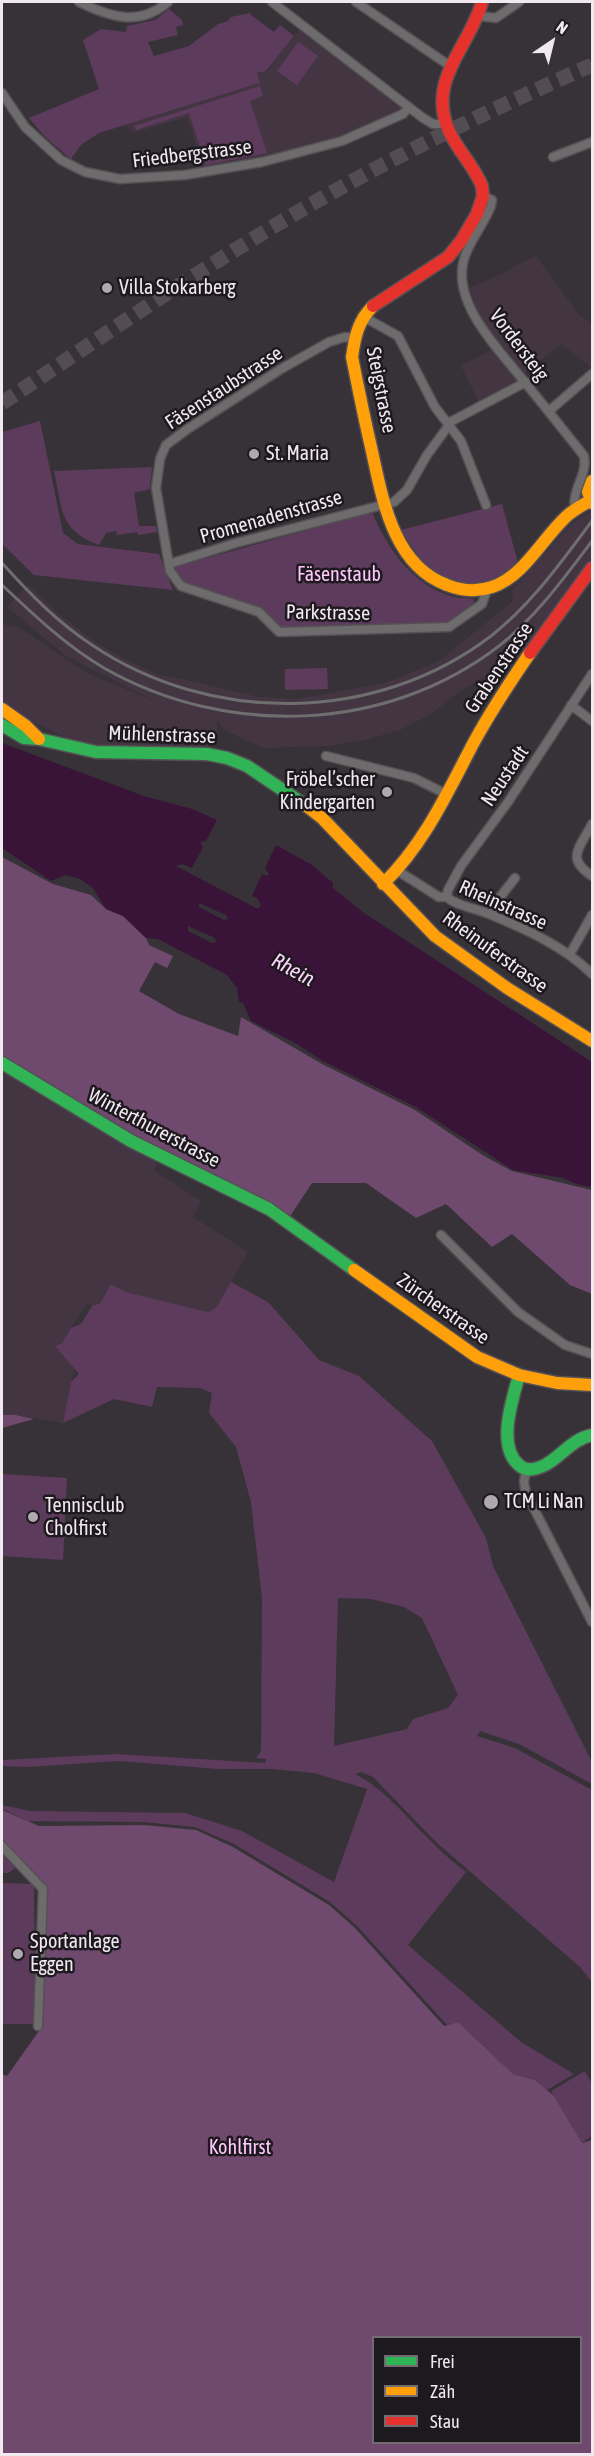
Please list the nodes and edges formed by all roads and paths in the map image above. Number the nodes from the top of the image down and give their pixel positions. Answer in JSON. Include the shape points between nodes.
{"nodes":[{"id":1,"x":79,"y":2,"type":"edge"},
{"id":2,"x":168,"y":2,"type":"edge"},
{"id":3,"x":272,"y":2,"type":"edge"},
{"id":4,"x":356,"y":2,"type":"edge"},
{"id":5,"x":482,"y":2,"type":"edge"},
{"id":6,"x":519,"y":2,"type":"edge"},
{"id":7,"x":478,"y":16,"type":"junction"},
{"id":8,"x":450,"y":66,"type":"junction"},
{"id":9,"x":2,"y":93,"type":"edge"},
{"id":10,"x":409,"y":107,"type":"junction"},
{"id":11,"x":445,"y":124,"type":"junction"},
{"id":12,"x":592,"y":142,"type":"edge"},
{"id":13,"x":553,"y":157,"type":"dead end"},
{"id":14,"x":483,"y":196,"type":"junction"},
{"id":15,"x":362,"y":316,"type":"junction"},
{"id":16,"x":352,"y":338,"type":"junction"},
{"id":17,"x":592,"y":374,"type":"edge"},
{"id":18,"x":526,"y":382,"type":"junction"},
{"id":19,"x":549,"y":411,"type":"junction"},
{"id":20,"x":449,"y":427,"type":"junction"},
{"id":21,"x":592,"y":481,"type":"edge"},
{"id":22,"x":592,"y":502,"type":"edge"},
{"id":23,"x":384,"y":505,"type":"junction"},
{"id":24,"x":486,"y":505,"type":"dead end"},
{"id":25,"x":575,"y":510,"type":"junction"},
{"id":26,"x":169,"y":568,"type":"junction"},
{"id":27,"x":592,"y":568,"type":"edge"},
{"id":28,"x":487,"y":590,"type":"junction"},
{"id":29,"x":592,"y":674,"type":"edge"},
{"id":30,"x":571,"y":705,"type":"junction"},
{"id":31,"x":2,"y":709,"type":"edge"},
{"id":32,"x":592,"y":721,"type":"edge"},
{"id":33,"x":2,"y":725,"type":"edge"},
{"id":34,"x":39,"y":739,"type":"junction"},
{"id":35,"x":326,"y":756,"type":"dead end"},
{"id":36,"x":446,"y":794,"type":"junction"},
{"id":37,"x":592,"y":824,"type":"edge"},
{"id":38,"x":398,"y":871,"type":"junction"},
{"id":39,"x":592,"y":876,"type":"edge"},
{"id":40,"x":516,"y":878,"type":"dead end"},
{"id":41,"x":383,"y":884,"type":"junction"},
{"id":42,"x":447,"y":897,"type":"junction"},
{"id":43,"x":491,"y":915,"type":"junction"},
{"id":44,"x":592,"y":915,"type":"edge"},
{"id":45,"x":570,"y":954,"type":"junction"},
{"id":46,"x":592,"y":974,"type":"edge"},
{"id":47,"x":592,"y":1041,"type":"edge"},
{"id":48,"x":2,"y":1064,"type":"edge"},
{"id":49,"x":290,"y":1223,"type":"joint"},
{"id":50,"x":441,"y":1235,"type":"dead end"},
{"id":51,"x":592,"y":1354,"type":"edge"},
{"id":52,"x":519,"y":1375,"type":"junction"},
{"id":53,"x":592,"y":1385,"type":"edge"},
{"id":54,"x":592,"y":1435,"type":"edge"},
{"id":55,"x":526,"y":1470,"type":"junction"},
{"id":56,"x":592,"y":1622,"type":"edge"},
{"id":57,"x":2,"y":1846,"type":"edge"},
{"id":58,"x":38,"y":2026,"type":"dead end"}],
"edges":[{"from":1,"to":2,"type":"street","via":[[105,15],[124,18],[152,12]]},
{"from":3,"to":10,"type":"street"},
{"from":4,"to":8,"type":"street"},
{"from":5,"to":7,"type":"main road"},
{"from":6,"to":7,"type":"street","via":[[496,18]]},
{"from":7,"to":8,"type":"main road"},
{"from":8,"to":11,"type":"main road","via":[[444,98]]},
{"from":9,"to":10,"type":"street","name":"Friedbergstrasse","via":[[25,127],[61,160],[85,172],[120,179],[185,175],[262,162],[342,141],[403,114]]},
{"from":10,"to":11,"type":"street","via":[[434,124]]},
{"from":11,"to":14,"type":"main road","via":[[478,177]]},
{"from":12,"to":13,"type":"street"},
{"from":14,"to":15,"type":"main road","name":"Steigstrasse","via":[[453,253],[378,301]]},
{"from":14,"to":18,"type":"street","name":"Vordersteig","via":[[492,200],[491,206],[464,258],[463,287],[486,334]]},
{"from":15,"to":16,"type":"main road","name":"Steigstrasse"},
{"from":15,"to":20,"type":"street","via":[[398,336]]},
{"from":16,"to":23,"type":"main road","name":"Steigstrasse","via":[[352,357]]},
{"from":16,"to":26,"type":"street","name":"Fäsenstaubstrasse","via":[[329,342],[281,369],[166,445],[158,465],[156,488]]},
{"from":17,"to":19,"type":"street"},
{"from":18,"to":19,"type":"street","name":"Vordersteig"},
{"from":18,"to":20,"type":"street","via":[[457,417]]},
{"from":19,"to":25,"type":"street","name":"Vordersteig","via":[[584,456],[586,464],[573,499]]},
{"from":20,"to":23,"type":"street","via":[[403,495]]},
{"from":20,"to":24,"type":"street","via":[[461,441]]},
{"from":21,"to":22,"type":"main road","via":[[588,492]]},
{"from":22,"to":25,"type":"main road","name":"Steigstrasse"},
{"from":23,"to":26,"type":"street","name":"Promenadenstrasse","via":[[236,543]]},
{"from":23,"to":28,"type":"main road","name":"Steigstrasse","via":[[398,538],[432,579],[457,590]]},
{"from":25,"to":28,"type":"main road","name":"Steigstrasse","via":[[511,577]]},
{"from":26,"to":28,"type":"street","name":"Parkstrasse","via":[[181,586],[259,612],[279,632],[449,627],[482,604]]},
{"from":27,"to":36,"type":"main road","name":"Grabenstrasse","via":[[507,687]]},
{"from":29,"to":30,"type":"street","name":"Neustadt"},
{"from":30,"to":32,"type":"street"},
{"from":30,"to":42,"type":"street","name":"Neustadt","via":[[461,866]]},
{"from":31,"to":34,"type":"main road","name":"Mühlenstrasse"},
{"from":33,"to":34,"type":"main road","name":"Mühlenstrasse","via":[[24,738]]},
{"from":34,"to":41,"type":"main road","name":"Mühlenstrasse","via":[[96,752],[207,754],[236,760],[309,807]]},
{"from":35,"to":36,"type":"street","via":[[414,778]]},
{"from":36,"to":38,"type":"main road","name":"Grabenstrasse","via":[[416,850]]},
{"from":37,"to":39,"type":"street","via":[[576,860]]},
{"from":38,"to":41,"type":"main road","name":"Grabenstrasse"},
{"from":38,"to":42,"type":"street","name":"Rheinstrasse","via":[[439,897]]},
{"from":40,"to":43,"type":"street"},
{"from":41,"to":47,"type":"main road","name":"Rheinuferstrasse","via":[[466,960]]},
{"from":42,"to":43,"type":"street","name":"Rheinstrasse"},
{"from":43,"to":45,"type":"street","name":"Rheinstrasse"},
{"from":44,"to":45,"type":"street"},
{"from":45,"to":46,"type":"street","name":"Rheinstrasse"},
{"from":48,"to":49,"type":"main road","name":"Winterthurerstrasse","via":[[131,1141]]},
{"from":49,"to":52,"type":"main road","name":"Zürcherstrasse","via":[[464,1350]]},
{"from":50,"to":51,"type":"street","via":[[518,1312],[565,1345]]},
{"from":52,"to":53,"type":"main road","name":"Zürcherstrasse"},
{"from":52,"to":55,"type":"main road","via":[[507,1431],[514,1462]]},
{"from":54,"to":55,"type":"main road","via":[[538,1468]]},
{"from":55,"to":56,"type":"street","via":[[526,1493]]},
{"from":57,"to":58,"type":"street","via":[[43,1890]]}]}
